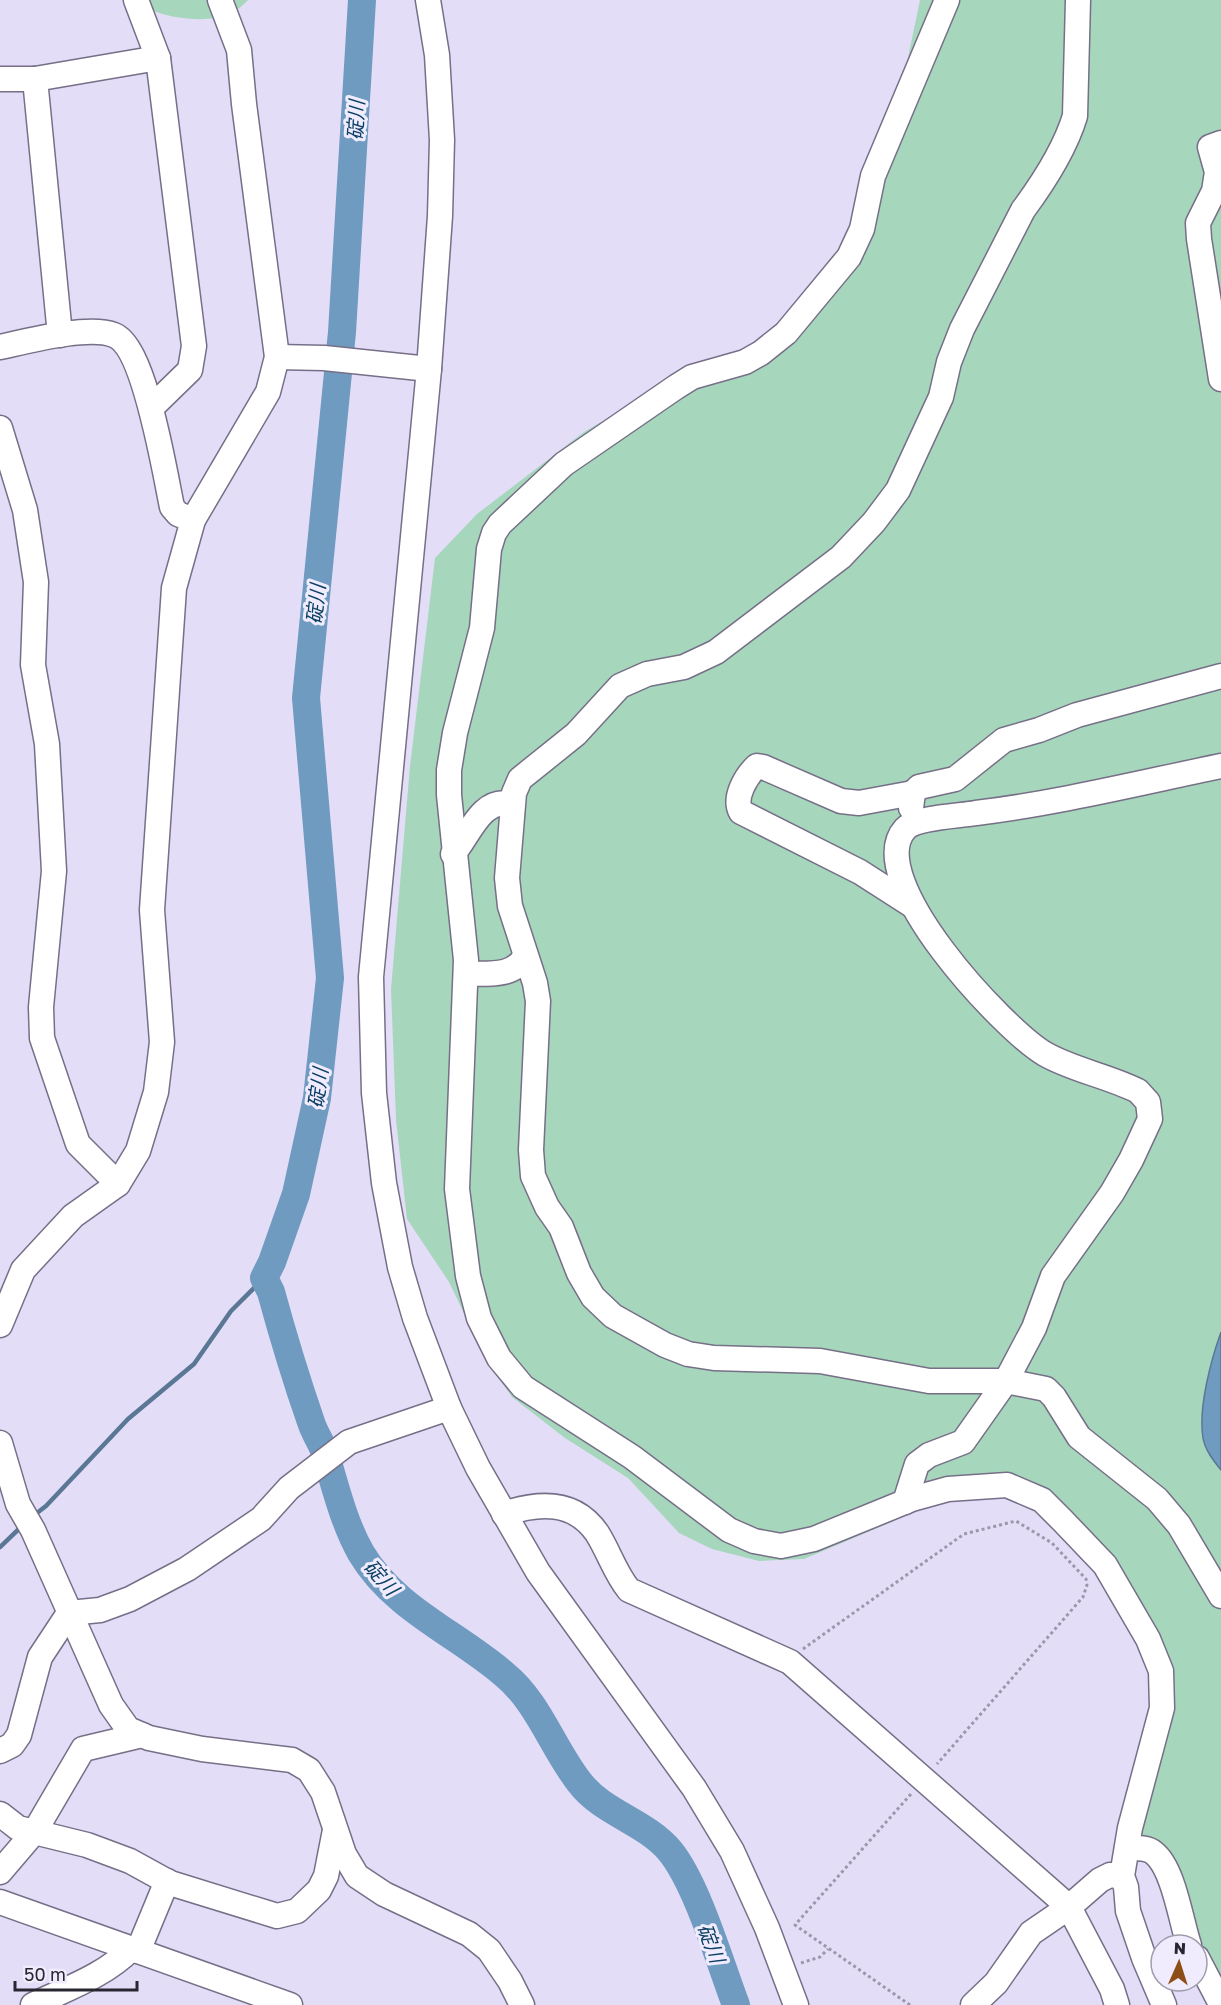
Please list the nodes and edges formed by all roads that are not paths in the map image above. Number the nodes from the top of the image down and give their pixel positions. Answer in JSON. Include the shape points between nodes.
{"nodes":[{"id":1,"x":136,"y":0,"type":"edge"},
{"id":2,"x":220,"y":0,"type":"edge"},
{"id":3,"x":428,"y":0,"type":"edge"},
{"id":4,"x":947,"y":0,"type":"edge"},
{"id":5,"x":1078,"y":0,"type":"edge"},
{"id":6,"x":158,"y":58,"type":"junction"},
{"id":7,"x":0,"y":79,"type":"edge"},
{"id":8,"x":35,"y":79,"type":"junction"},
{"id":9,"x":1221,"y":143,"type":"edge"},
{"id":10,"x":1219,"y":172,"type":"edge"},
{"id":11,"x":60,"y":335,"type":"junction"},
{"id":12,"x":0,"y":346,"type":"edge"},
{"id":13,"x":277,"y":357,"type":"junction"},
{"id":14,"x":429,"y":369,"type":"junction"},
{"id":15,"x":1221,"y":379,"type":"edge"},
{"id":16,"x":152,"y":407,"type":"junction"},
{"id":17,"x":0,"y":428,"type":"edge"},
{"id":18,"x":194,"y":520,"type":"junction"},
{"id":19,"x":1221,"y":676,"type":"edge"},
{"id":20,"x":1221,"y":766,"type":"edge"},
{"id":21,"x":913,"y":793,"type":"junction"},
{"id":22,"x":512,"y":813,"type":"junction"},
{"id":23,"x":912,"y":825,"type":"junction"},
{"id":24,"x":453,"y":854,"type":"junction"},
{"id":25,"x":913,"y":906,"type":"junction"},
{"id":26,"x":525,"y":956,"type":"junction"},
{"id":27,"x":466,"y":974,"type":"junction"},
{"id":28,"x":118,"y":1184,"type":"junction"},
{"id":29,"x":0,"y":1324,"type":"edge"},
{"id":30,"x":1006,"y":1381,"type":"junction"},
{"id":31,"x":449,"y":1408,"type":"junction"},
{"id":32,"x":1,"y":1452,"type":"edge"},
{"id":33,"x":905,"y":1502,"type":"junction"},
{"id":34,"x":504,"y":1514,"type":"junction"},
{"id":35,"x":1221,"y":1596,"type":"edge"},
{"id":36,"x":69,"y":1613,"type":"junction"},
{"id":37,"x":142,"y":1735,"type":"junction"},
{"id":38,"x":0,"y":1751,"type":"edge"},
{"id":39,"x":0,"y":1814,"type":"edge"},
{"id":40,"x":335,"y":1827,"type":"junction"},
{"id":41,"x":33,"y":1834,"type":"junction"},
{"id":42,"x":1127,"y":1848,"type":"junction"},
{"id":43,"x":0,"y":1872,"type":"edge"},
{"id":44,"x":1122,"y":1876,"type":"junction"},
{"id":45,"x":167,"y":1881,"type":"junction"},
{"id":46,"x":0,"y":1902,"type":"edge"},
{"id":47,"x":1068,"y":1907,"type":"junction"},
{"id":48,"x":1186,"y":1933,"type":"edge"},
{"id":49,"x":135,"y":1950,"type":"junction"},
{"id":50,"x":1209,"y":1981,"type":"edge"},
{"id":51,"x":1221,"y":2004,"type":"edge"},
{"id":52,"x":33,"y":2005,"type":"edge"},
{"id":53,"x":290,"y":2005,"type":"edge"},
{"id":54,"x":522,"y":2005,"type":"edge"},
{"id":55,"x":796,"y":2005,"type":"edge"},
{"id":56,"x":973,"y":2005,"type":"edge"},
{"id":57,"x":1117,"y":2005,"type":"edge"},
{"id":58,"x":1164,"y":2005,"type":"edge"}],
"edges":[{"from":1,"to":6,"type":"street"},
{"from":2,"to":13,"type":"street","via":[[239,50]]},
{"from":3,"to":14,"type":"street","via":[[437,55],[442,140]]},
{"from":4,"to":24,"type":"street","via":[[873,177],[858,243],[786,333],[745,362],[692,377],[676,387],[564,464],[494,532],[486,563],[482,628],[449,770]]},
{"from":5,"to":22,"type":"street","via":[[1075,116],[1071,131],[1023,210],[962,329],[941,397],[898,490],[841,557],[716,652],[684,667],[646,674],[620,686],[576,734],[520,779]]},
{"from":6,"to":8,"type":"street"},
{"from":6,"to":16,"type":"street","via":[[194,346],[190,370]]},
{"from":7,"to":8,"type":"street"},
{"from":8,"to":11,"type":"street"},
{"from":9,"to":10,"type":"street","via":[[1210,147]]},
{"from":10,"to":15,"type":"street","via":[[1198,223]]},
{"from":11,"to":12,"type":"street"},
{"from":11,"to":16,"type":"street","via":[[114,335],[128,344]]},
{"from":13,"to":14,"type":"street"},
{"from":13,"to":18,"type":"street","via":[[268,392]]},
{"from":14,"to":31,"type":"street","via":[[376,918],[370,1030],[384,1183],[400,1267]]},
{"from":16,"to":18,"type":"street","via":[[172,507]]},
{"from":17,"to":28,"type":"street","via":[[25,510],[36,582],[33,665],[47,744],[54,871],[41,1007],[42,1038],[78,1144]]},
{"from":18,"to":28,"type":"street","via":[[174,588],[157,819],[152,910],[162,1042],[156,1092],[138,1151]]},
{"from":19,"to":21,"type":"street","via":[[1015,736],[998,744],[955,779],[929,783]]},
{"from":20,"to":23,"type":"street","via":[[1021,808]]},
{"from":21,"to":23,"type":"street"},
{"from":21,"to":25,"type":"street","via":[[867,802],[841,801],[757,766],[750,772],[738,806],[741,812],[850,867]]},
{"from":22,"to":24,"type":"street","via":[[509,804],[487,809]]},
{"from":22,"to":26,"type":"street","via":[[507,878],[510,906]]},
{"from":23,"to":25,"type":"street","via":[[897,844],[898,868]]},
{"from":24,"to":27,"type":"street"},
{"from":25,"to":30,"type":"street","via":[[924,926],[1006,1024],[1045,1054],[1118,1081],[1138,1091],[1148,1102],[1150,1119],[1131,1160],[1053,1276],[1034,1328]]},
{"from":26,"to":27,"type":"street","via":[[513,970]]},
{"from":26,"to":30,"type":"street","via":[[538,1002],[533,1176],[561,1227],[579,1273],[593,1297],[613,1316],[688,1354],[820,1361],[929,1381]]},
{"from":27,"to":33,"type":"street","via":[[457,1189],[468,1276],[479,1318],[499,1358],[523,1387],[632,1457],[729,1530],[754,1541],[781,1546],[814,1539]]},
{"from":28,"to":29,"type":"street","via":[[73,1216],[23,1270]]},
{"from":30,"to":33,"type":"street","via":[[963,1442],[917,1464]]},
{"from":30,"to":35,"type":"street","via":[[1046,1389],[1079,1437],[1157,1499],[1179,1525]]},
{"from":31,"to":34,"type":"street"},
{"from":31,"to":36,"type":"street","via":[[349,1442],[289,1488],[261,1519],[187,1569],[110,1607]]},
{"from":32,"to":36,"type":"street","via":[[18,1504]]},
{"from":33,"to":42,"type":"street","via":[[948,1489],[1007,1485],[1042,1500],[1104,1566],[1148,1639],[1161,1671],[1162,1708]]},
{"from":34,"to":47,"type":"street","via":[[526,1506],[547,1505],[582,1516],[597,1534],[629,1590],[786,1660]]},
{"from":34,"to":55,"type":"street","via":[[538,1572],[694,1788],[732,1851]]},
{"from":36,"to":37,"type":"street","via":[[111,1705],[128,1729]]},
{"from":36,"to":38,"type":"street","via":[[40,1657],[19,1735],[12,1745]]},
{"from":37,"to":40,"type":"street","via":[[202,1749],[292,1760],[309,1770],[323,1792]]},
{"from":37,"to":41,"type":"street","via":[[82,1749]]},
{"from":39,"to":41,"type":"street"},
{"from":40,"to":45,"type":"street","via":[[326,1876],[319,1890],[309,1902],[286,1916],[231,1903]]},
{"from":40,"to":54,"type":"street","via":[[357,1876],[384,1894],[469,1934],[489,1950]]},
{"from":41,"to":43,"type":"street"},
{"from":41,"to":45,"type":"street","via":[[87,1845],[130,1861]]},
{"from":42,"to":44,"type":"street"},
{"from":42,"to":48,"type":"street","via":[[1155,1853],[1173,1885]]},
{"from":44,"to":47,"type":"street","via":[[1110,1875],[1100,1880]]},
{"from":44,"to":58,"type":"street","via":[[1134,1930]]},
{"from":45,"to":49,"type":"street"},
{"from":46,"to":49,"type":"street"},
{"from":47,"to":56,"type":"street","via":[[1031,1933],[996,1983]]},
{"from":47,"to":57,"type":"street"},
{"from":49,"to":52,"type":"street","via":[[99,1974]]},
{"from":49,"to":53,"type":"street"},
{"from":50,"to":51,"type":"street"}]}
